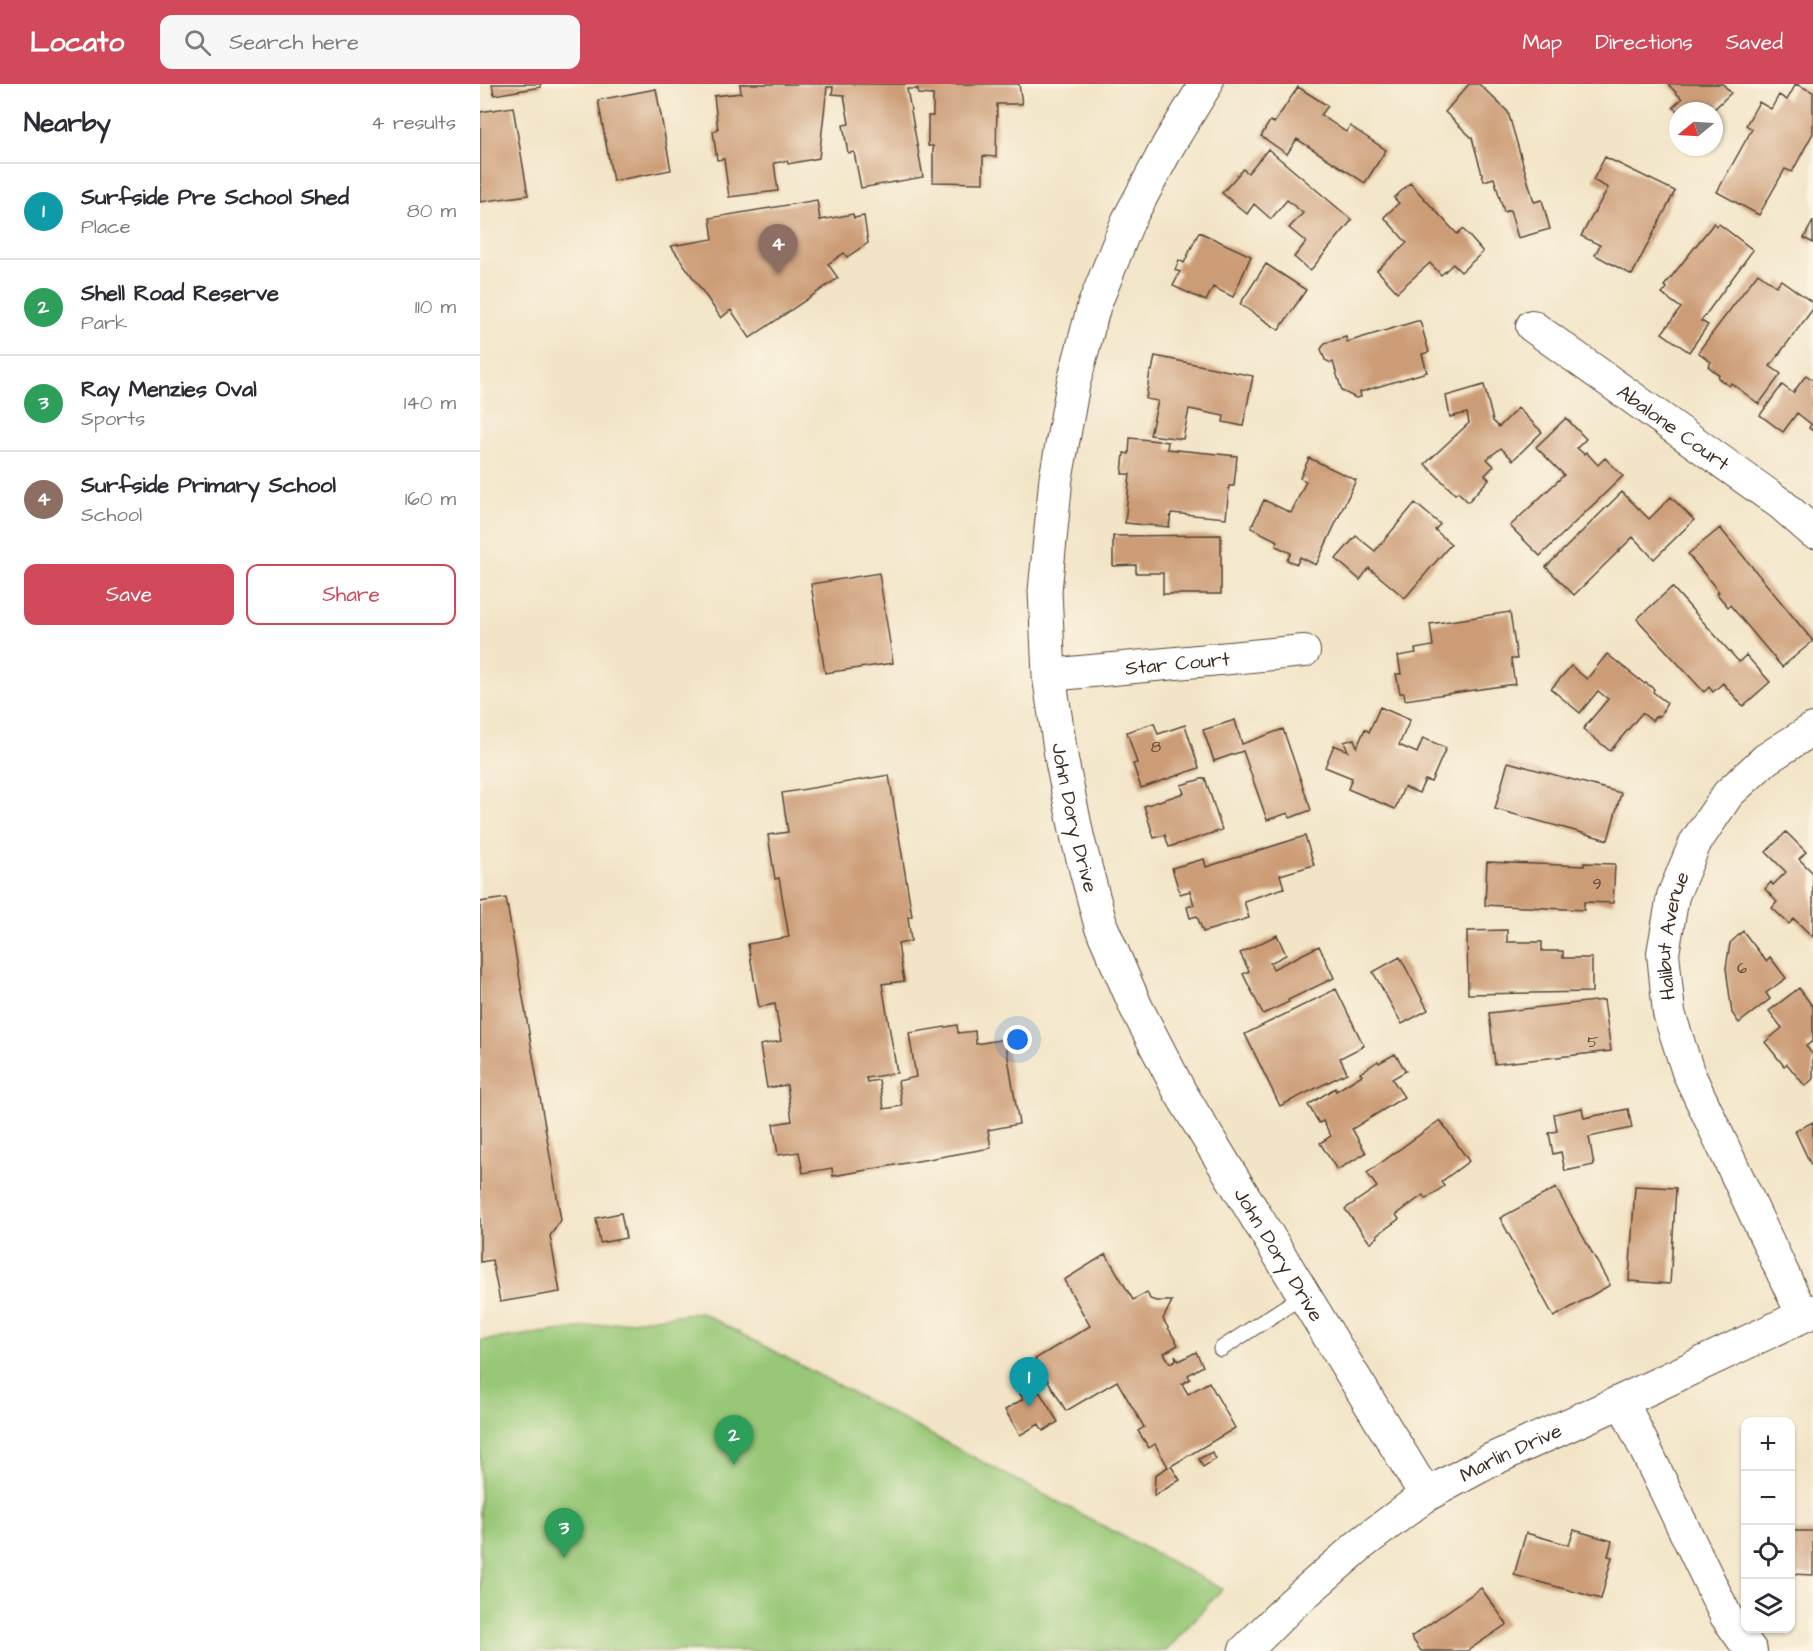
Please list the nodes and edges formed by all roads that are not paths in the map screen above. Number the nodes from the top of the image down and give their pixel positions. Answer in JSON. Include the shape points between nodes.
{"nodes":[{"id":1,"x":1206,"y":84,"type":"edge"},
{"id":2,"x":1532,"y":326,"type":"dead end"},
{"id":3,"x":1813,"y":532,"type":"edge"},
{"id":4,"x":1304,"y":651,"type":"dead end"},
{"id":5,"x":1049,"y":675,"type":"junction"},
{"id":6,"x":1813,"y":729,"type":"edge"},
{"id":7,"x":1304,"y":1295,"type":"junction"},
{"id":8,"x":1808,"y":1313,"type":"edge"},
{"id":9,"x":1221,"y":1348,"type":"dead end"},
{"id":10,"x":1622,"y":1401,"type":"junction"},
{"id":11,"x":1426,"y":1495,"type":"junction"},
{"id":12,"x":1245,"y":1651,"type":"edge"},
{"id":13,"x":1751,"y":1651,"type":"edge"}],
"edges":[{"from":1,"to":5,"type":"street","name":"John Dory Drive","via":[[1128,221],[1094,306],[1073,385],[1056,478],[1045,591]]},
{"from":2,"to":3,"type":"street","name":"Abalone Court","via":[[1780,504]]},
{"from":4,"to":5,"type":"street","name":"Star Court"},
{"from":5,"to":7,"type":"street","name":"John Dory Drive","via":[[1078,840],[1101,926],[1136,1007],[1180,1092]]},
{"from":6,"to":8,"type":"street","name":"Halibut Avenue","via":[[1766,759],[1728,794],[1695,843],[1673,896],[1663,953],[1669,1013],[1688,1072]]},
{"from":7,"to":9,"type":"lane"},
{"from":7,"to":11,"type":"street","name":"John Dory Drive"},
{"from":8,"to":10,"type":"street","name":"Marlin Drive"},
{"from":10,"to":11,"type":"street","name":"Marlin Drive","via":[[1493,1459]]},
{"from":10,"to":13,"type":"street","via":[[1726,1616]]},
{"from":11,"to":12,"type":"street","name":"Marlin Drive","via":[[1292,1604]]}]}
